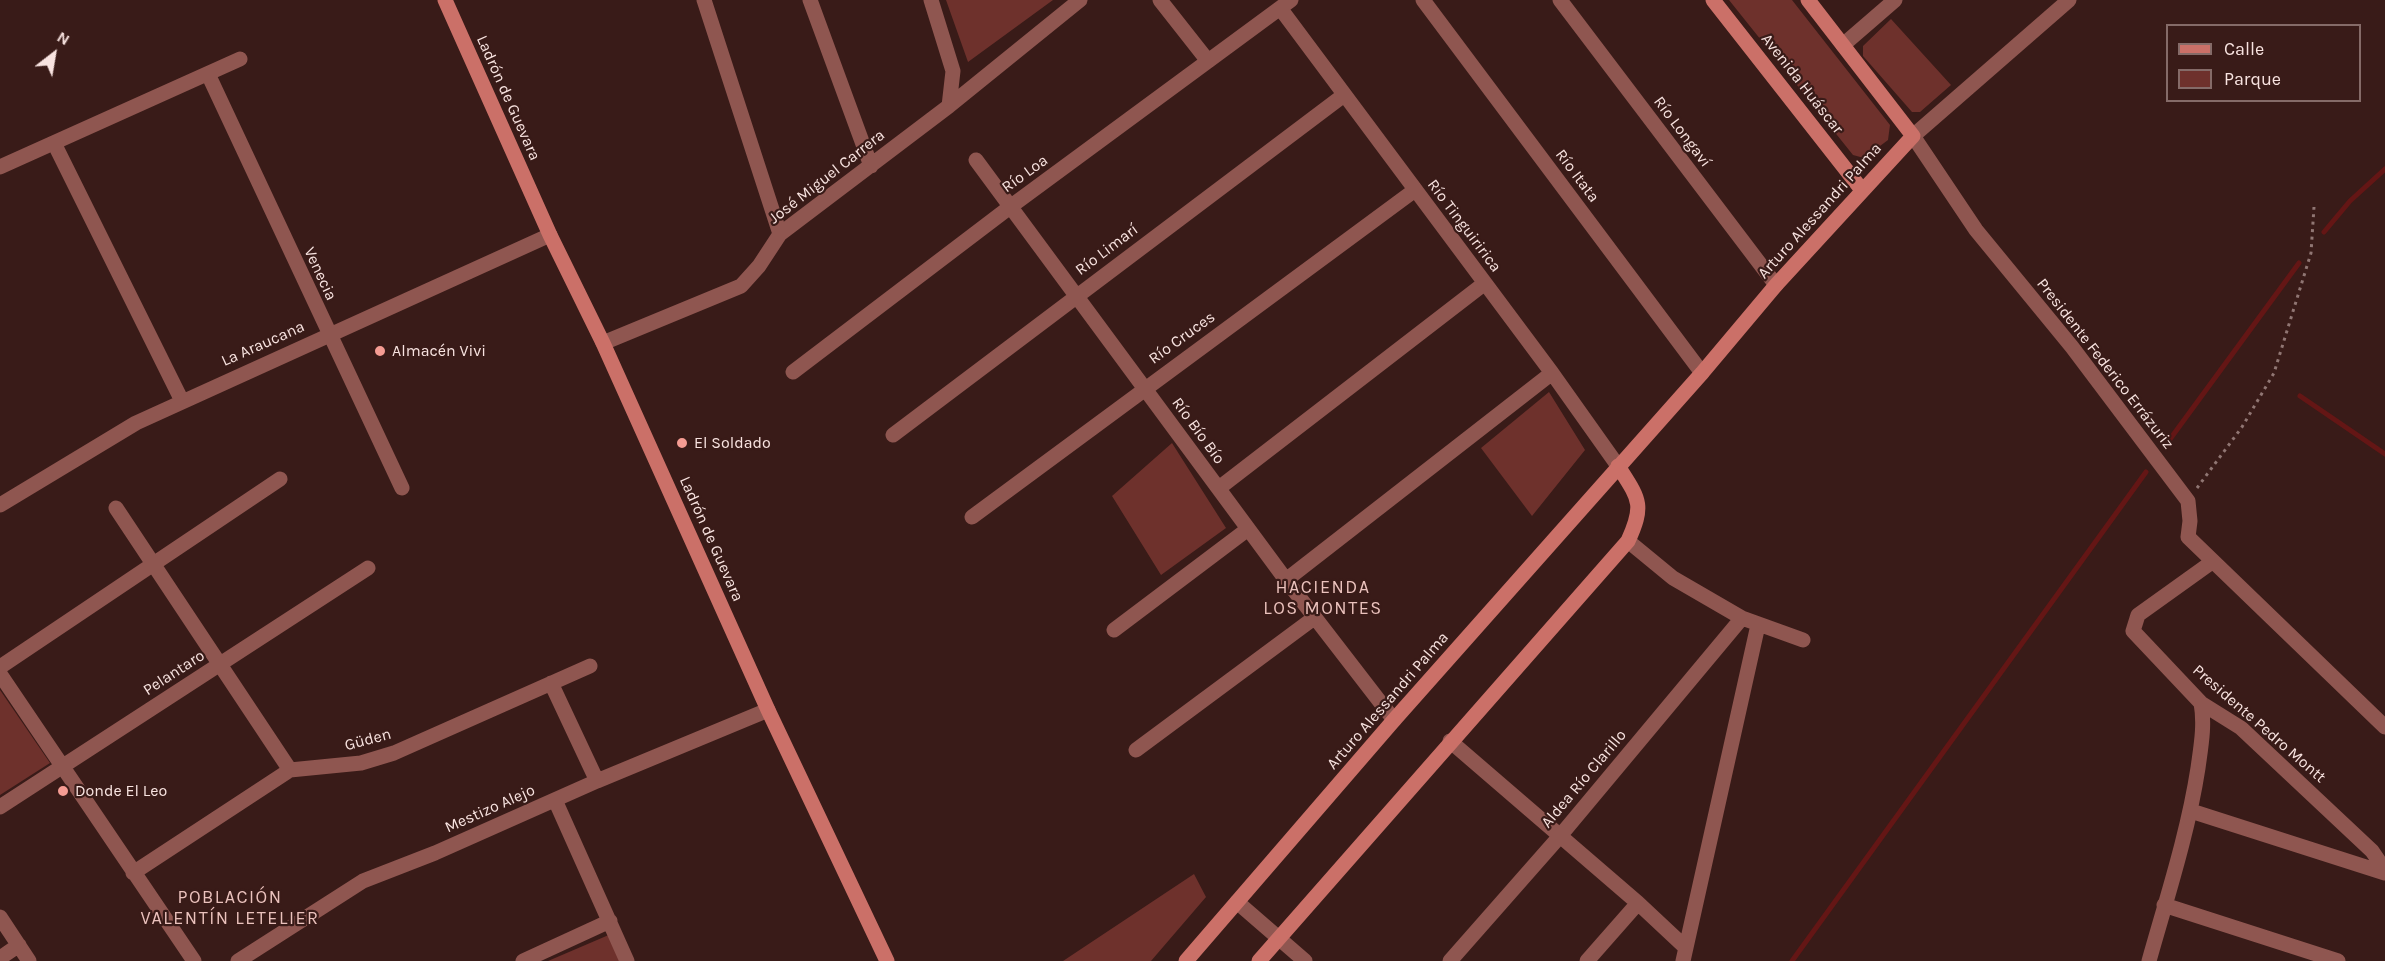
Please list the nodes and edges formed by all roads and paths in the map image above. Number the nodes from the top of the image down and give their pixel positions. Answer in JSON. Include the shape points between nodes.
{"nodes":[{"id":1,"x":445,"y":0,"type":"edge"},
{"id":2,"x":704,"y":0,"type":"edge"},
{"id":3,"x":810,"y":0,"type":"edge"},
{"id":4,"x":931,"y":0,"type":"edge"},
{"id":5,"x":1080,"y":0,"type":"edge"},
{"id":6,"x":1160,"y":0,"type":"edge"},
{"id":7,"x":1422,"y":0,"type":"edge"},
{"id":8,"x":1560,"y":0,"type":"edge"},
{"id":9,"x":1713,"y":0,"type":"edge"},
{"id":10,"x":1808,"y":0,"type":"edge"},
{"id":11,"x":1896,"y":0,"type":"edge"},
{"id":12,"x":2069,"y":0,"type":"edge"},
{"id":13,"x":1286,"y":4,"type":"edge"},
{"id":14,"x":1843,"y":45,"type":"junction"},
{"id":15,"x":240,"y":59,"type":"dead end"},
{"id":16,"x":1208,"y":62,"type":"junction"},
{"id":17,"x":208,"y":74,"type":"junction"},
{"id":18,"x":1344,"y":95,"type":"junction"},
{"id":19,"x":949,"y":106,"type":"junction"},
{"id":20,"x":1912,"y":136,"type":"junction"},
{"id":21,"x":54,"y":142,"type":"junction"},
{"id":22,"x":976,"y":160,"type":"dead end"},
{"id":23,"x":871,"y":166,"type":"junction"},
{"id":24,"x":0,"y":167,"type":"edge"},
{"id":25,"x":1415,"y":190,"type":"junction"},
{"id":26,"x":1862,"y":190,"type":"junction"},
{"id":27,"x":1011,"y":207,"type":"junction"},
{"id":28,"x":2314,"y":207,"type":"dead end"},
{"id":29,"x":780,"y":234,"type":"junction"},
{"id":30,"x":550,"y":235,"type":"junction"},
{"id":31,"x":1485,"y":283,"type":"junction"},
{"id":32,"x":1776,"y":285,"type":"junction"},
{"id":33,"x":1076,"y":295,"type":"junction"},
{"id":34,"x":328,"y":335,"type":"junction"},
{"id":35,"x":603,"y":343,"type":"junction"},
{"id":36,"x":793,"y":372,"type":"dead end"},
{"id":37,"x":1552,"y":373,"type":"junction"},
{"id":38,"x":1702,"y":373,"type":"junction"},
{"id":39,"x":1145,"y":388,"type":"junction"},
{"id":40,"x":182,"y":401,"type":"junction"},
{"id":41,"x":893,"y":435,"type":"dead end"},
{"id":42,"x":1618,"y":466,"type":"junction"},
{"id":43,"x":279,"y":479,"type":"dead end"},
{"id":44,"x":402,"y":488,"type":"dead end"},
{"id":45,"x":1219,"y":488,"type":"junction"},
{"id":46,"x":2188,"y":501,"type":"junction"},
{"id":47,"x":0,"y":505,"type":"edge"},
{"id":48,"x":116,"y":508,"type":"dead end"},
{"id":49,"x":972,"y":517,"type":"dead end"},
{"id":50,"x":1248,"y":529,"type":"junction"},
{"id":51,"x":1628,"y":542,"type":"junction"},
{"id":52,"x":2212,"y":562,"type":"junction"},
{"id":53,"x":154,"y":565,"type":"junction"},
{"id":54,"x":368,"y":568,"type":"dead end"},
{"id":55,"x":1286,"y":580,"type":"junction"},
{"id":56,"x":1314,"y":618,"type":"junction"},
{"id":57,"x":1742,"y":618,"type":"junction"},
{"id":58,"x":1758,"y":625,"type":"junction"},
{"id":59,"x":1114,"y":630,"type":"dead end"},
{"id":60,"x":1803,"y":640,"type":"dead end"},
{"id":61,"x":221,"y":664,"type":"junction"},
{"id":62,"x":590,"y":666,"type":"dead end"},
{"id":63,"x":0,"y":667,"type":"edge"},
{"id":64,"x":0,"y":674,"type":"edge"},
{"id":65,"x":551,"y":683,"type":"junction"},
{"id":66,"x":2201,"y":703,"type":"junction"},
{"id":67,"x":768,"y":710,"type":"junction"},
{"id":68,"x":1394,"y":720,"type":"junction"},
{"id":69,"x":2385,"y":728,"type":"edge"},
{"id":70,"x":1450,"y":741,"type":"junction"},
{"id":71,"x":1136,"y":750,"type":"dead end"},
{"id":72,"x":64,"y":766,"type":"junction"},
{"id":73,"x":290,"y":770,"type":"junction"},
{"id":74,"x":597,"y":781,"type":"junction"},
{"id":75,"x":555,"y":800,"type":"junction"},
{"id":76,"x":0,"y":807,"type":"edge"},
{"id":77,"x":2191,"y":811,"type":"junction"},
{"id":78,"x":1560,"y":836,"type":"junction"},
{"id":79,"x":2385,"y":872,"type":"edge"},
{"id":80,"x":133,"y":873,"type":"junction"},
{"id":81,"x":1238,"y":902,"type":"junction"},
{"id":82,"x":1638,"y":903,"type":"junction"},
{"id":83,"x":2164,"y":905,"type":"junction"},
{"id":84,"x":0,"y":917,"type":"edge"},
{"id":85,"x":610,"y":921,"type":"junction"},
{"id":86,"x":1279,"y":938,"type":"junction"},
{"id":87,"x":19,"y":945,"type":"junction"},
{"id":88,"x":1684,"y":954,"type":"edge"},
{"id":89,"x":0,"y":958,"type":"edge"},
{"id":90,"x":29,"y":961,"type":"edge"},
{"id":91,"x":194,"y":961,"type":"edge"},
{"id":92,"x":238,"y":961,"type":"edge"},
{"id":93,"x":523,"y":961,"type":"edge"},
{"id":94,"x":627,"y":961,"type":"edge"},
{"id":95,"x":887,"y":961,"type":"edge"},
{"id":96,"x":1186,"y":961,"type":"edge"},
{"id":97,"x":1259,"y":961,"type":"edge"},
{"id":98,"x":1305,"y":961,"type":"edge"},
{"id":99,"x":1450,"y":961,"type":"edge"},
{"id":100,"x":1587,"y":961,"type":"edge"},
{"id":101,"x":2149,"y":961,"type":"edge"},
{"id":102,"x":2338,"y":961,"type":"edge"}],
"edges":[{"from":1,"to":30,"type":"street","name":"Ladrón de Guevara"},
{"from":2,"to":29,"type":"street"},
{"from":3,"to":23,"type":"street"},
{"from":4,"to":19,"type":"street","via":[[953,71]]},
{"from":5,"to":19,"type":"street","name":"José Miguel Carrera"},
{"from":6,"to":16,"type":"street"},
{"from":7,"to":38,"type":"street","name":"Río Itata"},
{"from":8,"to":32,"type":"street","name":"Río Longaví"},
{"from":9,"to":26,"type":"street","name":"Avenida Huáscar"},
{"from":10,"to":14,"type":"street","name":"Presidente Federico Errázuriz"},
{"from":11,"to":14,"type":"street"},
{"from":12,"to":20,"type":"street","name":"Arturo Alessandri Palma"},
{"from":13,"to":16,"type":"street","name":"Río Loa"},
{"from":13,"to":18,"type":"street","name":"Río Tinguiririca"},
{"from":14,"to":20,"type":"street","name":"Presidente Federico Errázuriz"},
{"from":15,"to":17,"type":"street"},
{"from":16,"to":27,"type":"street","name":"Río Loa"},
{"from":17,"to":21,"type":"street"},
{"from":17,"to":34,"type":"street","name":"Venecia"},
{"from":18,"to":25,"type":"street","name":"Río Tinguiririca"},
{"from":18,"to":33,"type":"street","name":"Río Limarí"},
{"from":19,"to":23,"type":"street","name":"José Miguel Carrera"},
{"from":20,"to":26,"type":"street","name":"Arturo Alessandri Palma"},
{"from":20,"to":46,"type":"street","name":"Presidente Federico Errázuriz","via":[[1976,230],[2072,347]]},
{"from":21,"to":24,"type":"street"},
{"from":21,"to":40,"type":"street"},
{"from":22,"to":27,"type":"street","name":"Río Bío Bío"},
{"from":23,"to":29,"type":"street","name":"José Miguel Carrera"},
{"from":25,"to":31,"type":"street","name":"Río Tinguiririca"},
{"from":25,"to":39,"type":"street","name":"Río Cruces"},
{"from":26,"to":32,"type":"street","name":"Arturo Alessandri Palma"},
{"from":27,"to":33,"type":"street","name":"Río Bío Bío"},
{"from":27,"to":36,"type":"street","name":"Río Loa"},
{"from":28,"to":46,"type":"path","via":[[2312,253],[2274,373],[2242,427]]},
{"from":29,"to":35,"type":"street","name":"José Miguel Carrera","via":[[741,286]]},
{"from":30,"to":34,"type":"street","name":"La Araucana"},
{"from":30,"to":35,"type":"street","name":"Ladrón de Guevara"},
{"from":31,"to":37,"type":"street","name":"Río Tinguiririca"},
{"from":31,"to":45,"type":"street"},
{"from":32,"to":38,"type":"street","name":"Arturo Alessandri Palma"},
{"from":33,"to":39,"type":"street","name":"Río Bío Bío"},
{"from":33,"to":41,"type":"street","name":"Río Limarí"},
{"from":34,"to":40,"type":"street","name":"La Araucana"},
{"from":34,"to":44,"type":"street","name":"Venecia"},
{"from":35,"to":67,"type":"street","name":"Ladrón de Guevara"},
{"from":37,"to":42,"type":"street","name":"Río Tinguiririca"},
{"from":37,"to":55,"type":"street"},
{"from":38,"to":42,"type":"street","name":"Arturo Alessandri Palma"},
{"from":39,"to":45,"type":"street","name":"Río Bío Bío"},
{"from":39,"to":49,"type":"street","name":"Río Cruces"},
{"from":40,"to":47,"type":"street","name":"La Araucana","via":[[136,423]]},
{"from":42,"to":51,"type":"street","via":[[1636,494],[1639,507]]},
{"from":42,"to":68,"type":"street","name":"Arturo Alessandri Palma"},
{"from":43,"to":53,"type":"street"},
{"from":45,"to":50,"type":"street","name":"Río Bío Bío"},
{"from":46,"to":52,"type":"street","via":[[2188,537]]},
{"from":48,"to":53,"type":"street"},
{"from":50,"to":55,"type":"street","name":"Río Bío Bío"},
{"from":50,"to":59,"type":"street"},
{"from":51,"to":57,"type":"street","via":[[1673,578]]},
{"from":51,"to":70,"type":"street"},
{"from":52,"to":66,"type":"street","name":"Presidente Pedro Montt","via":[[2138,615],[2133,631]]},
{"from":52,"to":69,"type":"street"},
{"from":53,"to":61,"type":"street"},
{"from":53,"to":63,"type":"street"},
{"from":54,"to":61,"type":"street","name":"Pelantaro"},
{"from":55,"to":56,"type":"street","name":"Río Bío Bío"},
{"from":56,"to":68,"type":"street","name":"Río Bío Bío"},
{"from":56,"to":71,"type":"street"},
{"from":57,"to":58,"type":"street"},
{"from":57,"to":78,"type":"street","name":"Aldea Río Clarillo"},
{"from":58,"to":60,"type":"street"},
{"from":58,"to":88,"type":"street"},
{"from":61,"to":72,"type":"street","name":"Pelantaro"},
{"from":61,"to":73,"type":"street"},
{"from":62,"to":65,"type":"street","name":"Güden"},
{"from":64,"to":72,"type":"street"},
{"from":65,"to":73,"type":"street","name":"Güden","via":[[361,764]]},
{"from":65,"to":74,"type":"street"},
{"from":66,"to":77,"type":"street","via":[[2204,719]]},
{"from":66,"to":79,"type":"street","name":"Presidente Pedro Montt","via":[[2241,728],[2372,850]]},
{"from":67,"to":74,"type":"street","name":"Mestizo Alejo"},
{"from":67,"to":95,"type":"street","name":"Ladrón de Guevara"},
{"from":68,"to":81,"type":"street","name":"Arturo Alessandri Palma"},
{"from":70,"to":78,"type":"street"},
{"from":70,"to":86,"type":"street"},
{"from":72,"to":76,"type":"street","name":"Pelantaro"},
{"from":72,"to":80,"type":"street"},
{"from":73,"to":80,"type":"street","name":"Güden"},
{"from":74,"to":75,"type":"street","name":"Mestizo Alejo"},
{"from":75,"to":85,"type":"street"},
{"from":75,"to":92,"type":"street","name":"Mestizo Alejo","via":[[363,881]]},
{"from":77,"to":79,"type":"street"},
{"from":77,"to":83,"type":"street"},
{"from":78,"to":82,"type":"street"},
{"from":78,"to":99,"type":"street","name":"Aldea Río Clarillo"},
{"from":80,"to":91,"type":"street"},
{"from":81,"to":86,"type":"street"},
{"from":81,"to":96,"type":"street","name":"Arturo Alessandri Palma"},
{"from":82,"to":88,"type":"street"},
{"from":82,"to":100,"type":"street"},
{"from":83,"to":101,"type":"street"},
{"from":83,"to":102,"type":"street"},
{"from":84,"to":87,"type":"street"},
{"from":85,"to":93,"type":"street"},
{"from":85,"to":94,"type":"street"},
{"from":86,"to":97,"type":"street"},
{"from":86,"to":98,"type":"street"},
{"from":87,"to":89,"type":"street"},
{"from":87,"to":90,"type":"street"}]}
